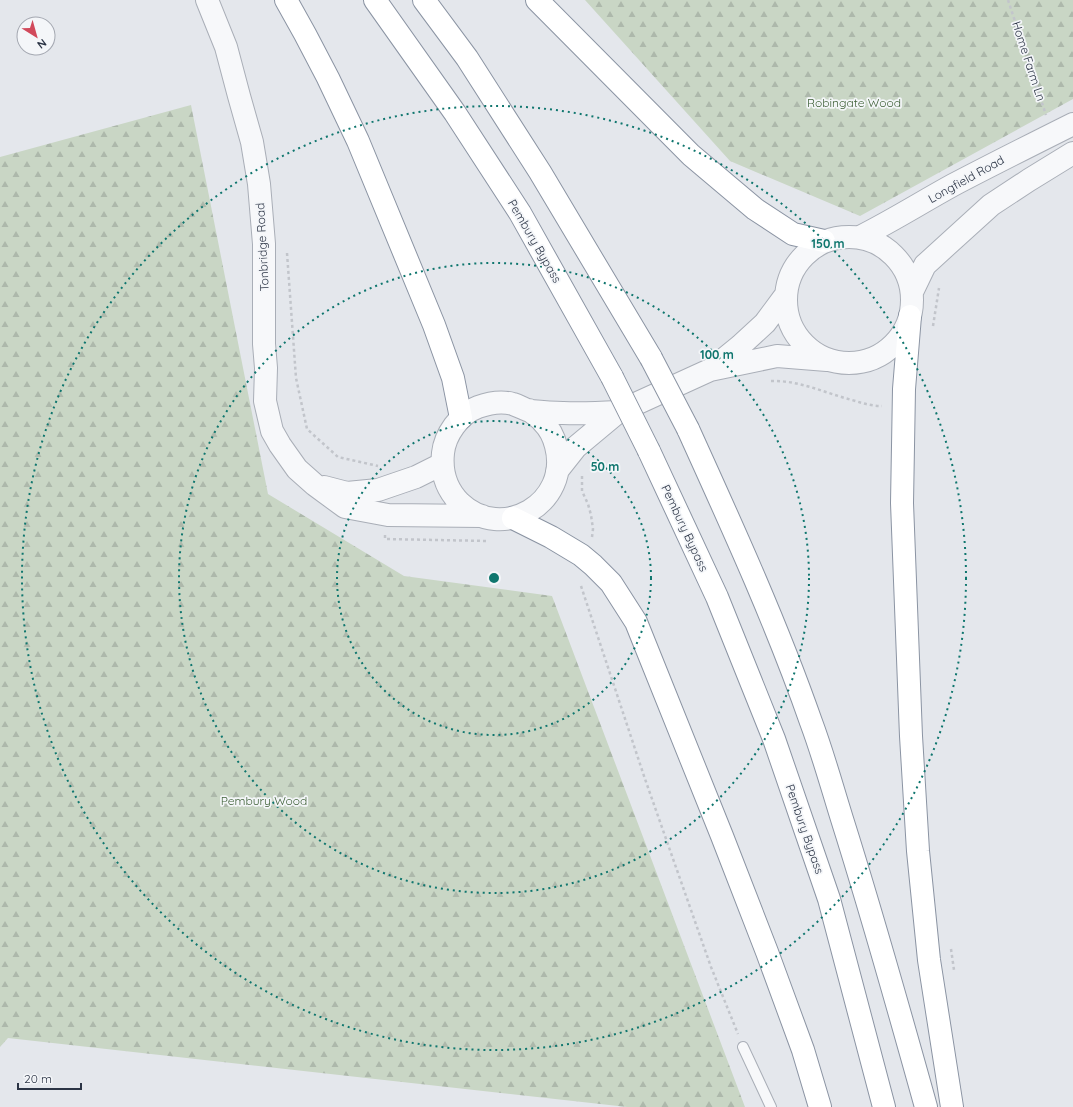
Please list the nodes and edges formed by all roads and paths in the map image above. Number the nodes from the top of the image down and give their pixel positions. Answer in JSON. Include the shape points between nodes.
{"nodes":[{"id":1,"x":207,"y":0,"type":"edge"},
{"id":2,"x":286,"y":0,"type":"edge"},
{"id":3,"x":376,"y":0,"type":"edge"},
{"id":4,"x":424,"y":0,"type":"edge"},
{"id":5,"x":537,"y":0,"type":"edge"},
{"id":6,"x":1008,"y":0,"type":"edge"},
{"id":7,"x":1046,"y":115,"type":"dead end"},
{"id":8,"x":1073,"y":124,"type":"edge"},
{"id":9,"x":1073,"y":153,"type":"edge"},
{"id":10,"x":860,"y":237,"type":"junction"},
{"id":11,"x":824,"y":241,"type":"junction"},
{"id":12,"x":287,"y":250,"type":"dead end"},
{"id":13,"x":912,"y":292,"type":"junction"},
{"id":14,"x":785,"y":296,"type":"junction"},
{"id":15,"x":910,"y":316,"type":"junction"},
{"id":16,"x":830,"y":360,"type":"junction"},
{"id":17,"x":710,"y":370,"type":"junction"},
{"id":18,"x":529,"y":410,"type":"junction"},
{"id":19,"x":618,"y":412,"type":"junction"},
{"id":20,"x":461,"y":418,"type":"junction"},
{"id":21,"x":442,"y":464,"type":"junction"},
{"id":22,"x":557,"y":471,"type":"junction"},
{"id":23,"x":315,"y":485,"type":"junction"},
{"id":24,"x":380,"y":489,"type":"junction"},
{"id":25,"x":383,"y":514,"type":"junction"},
{"id":26,"x":482,"y":516,"type":"junction"},
{"id":27,"x":513,"y":518,"type":"junction"},
{"id":28,"x":492,"y":541,"type":"dead end"},
{"id":29,"x":606,"y":661,"type":"dead end"},
{"id":30,"x":951,"y":948,"type":"dead end"},
{"id":31,"x":954,"y":971,"type":"dead end"},
{"id":32,"x":744,"y":1047,"type":"joint"},
{"id":33,"x":771,"y":1107,"type":"edge"},
{"id":34,"x":820,"y":1107,"type":"edge"},
{"id":35,"x":884,"y":1107,"type":"edge"},
{"id":36,"x":926,"y":1107,"type":"edge"},
{"id":37,"x":952,"y":1107,"type":"edge"}],
"edges":[{"from":1,"to":23,"type":"street","name":"Tonbridge Road","via":[[226,47],[240,96],[252,142],[259,184],[264,244],[265,401],[268,416],[272,431],[297,469]]},
{"from":2,"to":20,"type":"highway","via":[[328,78],[358,142],[434,325],[453,378]]},
{"from":3,"to":35,"type":"highway","name":"Pembury Bypass","bridge":true,"via":[[456,113],[520,213],[612,377],[717,597],[774,739],[829,899]]},
{"from":4,"to":36,"type":"highway","bridge":true,"via":[[467,58],[540,172],[651,358],[688,429],[732,526],[774,623],[812,723],[894,989]]},
{"from":5,"to":11,"type":"highway","via":[[691,155],[755,210],[792,234]]},
{"from":6,"to":7,"type":"path","name":"Home Farm Ln"},
{"from":8,"to":10,"type":"street","name":"Longfield Road","via":[[993,164]]},
{"from":9,"to":13,"type":"street","via":[[991,205],[925,265]]},
{"from":10,"to":11,"type":"street","via":[[842,236]]},
{"from":10,"to":13,"type":"street","via":[[879,244],[895,256],[906,272]]},
{"from":11,"to":14,"type":"street","via":[[809,250],[797,263],[789,279]]},
{"from":12,"to":24,"type":"path","via":[[296,378],[307,428],[338,457],[378,466]]},
{"from":13,"to":15,"type":"street"},
{"from":14,"to":16,"type":"street","via":[[787,317],[796,336],[811,351]]},
{"from":14,"to":17,"type":"street","via":[[765,323]]},
{"from":15,"to":16,"type":"street","via":[[902,334],[888,349],[870,359],[850,363]]},
{"from":15,"to":37,"type":"highway","via":[[904,390],[902,503],[911,736],[918,851],[929,960]]},
{"from":16,"to":17,"type":"street","via":[[777,356]]},
{"from":17,"to":19,"type":"street"},
{"from":18,"to":19,"type":"street","via":[[564,413]]},
{"from":18,"to":20,"type":"street","via":[[512,404],[494,403],[476,408]]},
{"from":18,"to":22,"type":"street","via":[[544,422],[554,438],[558,454]]},
{"from":19,"to":22,"type":"street","via":[[576,447]]},
{"from":20,"to":21,"type":"street","via":[[450,431],[443,447]]},
{"from":21,"to":24,"type":"street","name":"Tonbridge Road","via":[[416,477]]},
{"from":21,"to":26,"type":"street","via":[[445,481],[454,497],[466,508]]},
{"from":22,"to":27,"type":"street","via":[[552,488],[542,502]]},
{"from":23,"to":24,"type":"street","name":"Tonbridge Road","via":[[347,493]]},
{"from":23,"to":25,"type":"street","name":"Tonbridge Road","via":[[345,507]]},
{"from":25,"to":26,"type":"street","name":"Tonbridge Road"},
{"from":25,"to":28,"type":"path","via":[[386,540]]},
{"from":26,"to":27,"type":"street","via":[[498,520]]},
{"from":27,"to":34,"type":"highway","via":[[557,540],[594,565],[611,583],[636,622],[769,959],[803,1050]]},
{"from":29,"to":32,"type":"path","via":[[711,967]]},
{"from":30,"to":31,"type":"path"},
{"from":32,"to":33,"type":"lane"}]}
